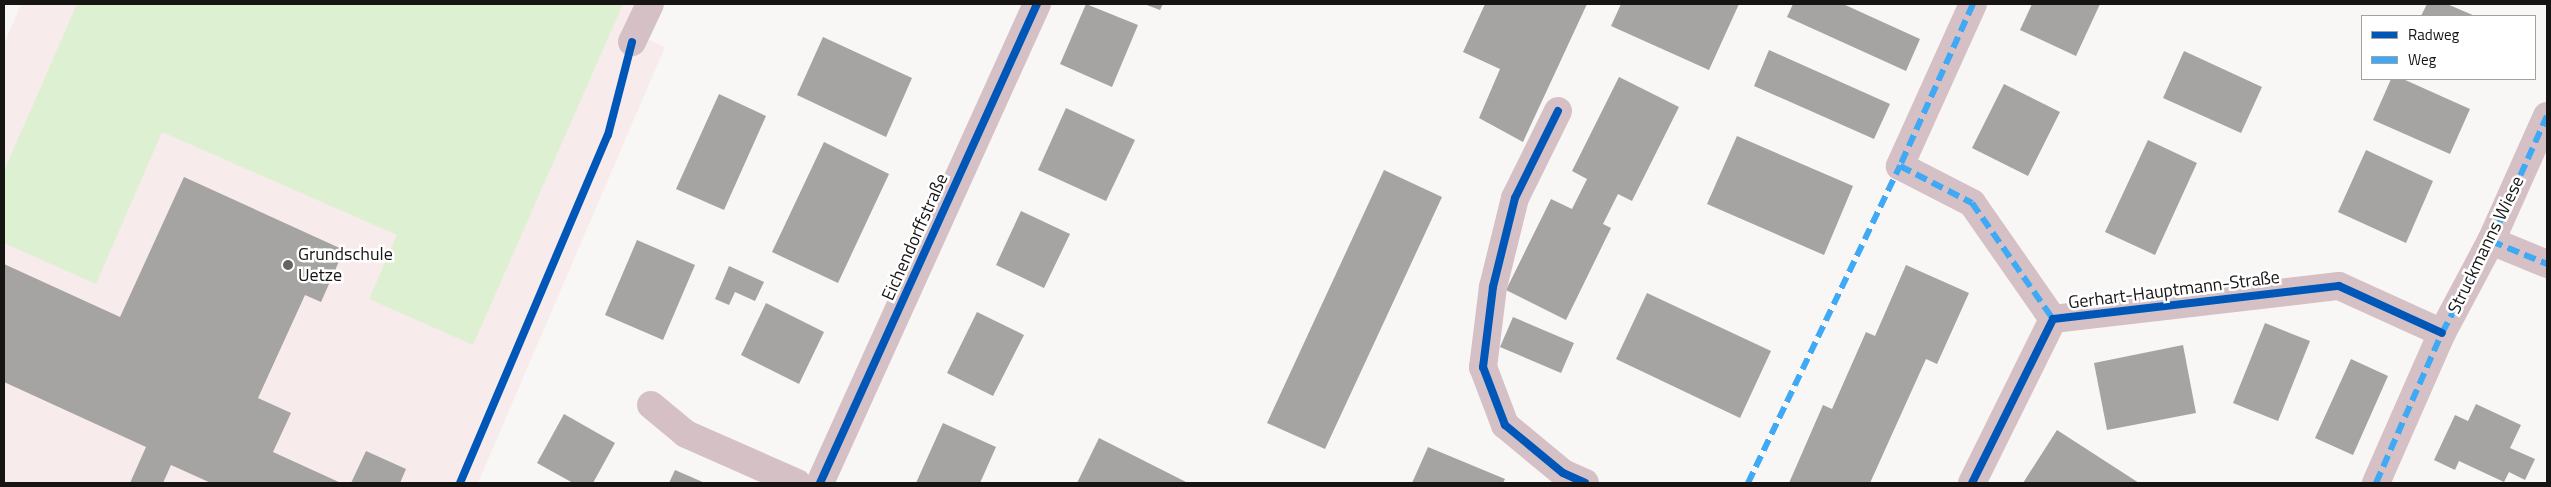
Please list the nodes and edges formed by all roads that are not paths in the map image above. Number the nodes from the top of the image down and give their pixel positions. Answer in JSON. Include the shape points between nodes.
{"nodes":[{"id":1,"x":650,"y":4,"type":"edge"},
{"id":2,"x":1037,"y":4,"type":"edge"},
{"id":3,"x":1973,"y":4,"type":"edge"},
{"id":4,"x":632,"y":42,"type":"dead end"},
{"id":5,"x":1558,"y":111,"type":"dead end"},
{"id":6,"x":2547,"y":116,"type":"edge"},
{"id":7,"x":2491,"y":241,"type":"junction"},
{"id":8,"x":2547,"y":264,"type":"edge"},
{"id":9,"x":2053,"y":319,"type":"junction"},
{"id":10,"x":2442,"y":333,"type":"junction"},
{"id":11,"x":651,"y":405,"type":"dead end"},
{"id":12,"x":798,"y":483,"type":"edge"},
{"id":13,"x":820,"y":483,"type":"edge"},
{"id":14,"x":1585,"y":483,"type":"edge"},
{"id":15,"x":1972,"y":483,"type":"edge"},
{"id":16,"x":2377,"y":483,"type":"edge"}],
"edges":[{"from":1,"to":4,"type":"street"},
{"from":2,"to":13,"type":"street","name":"Eichendorffstraße"},
{"from":3,"to":9,"type":"street","name":"Gerhart-Hauptmann-Straße","via":[[1900,166],[1972,204]]},
{"from":5,"to":14,"type":"street","via":[[1515,198],[1493,287],[1483,367],[1505,426],[1563,473]]},
{"from":6,"to":7,"type":"street","name":"Struckmanns Wiese"},
{"from":7,"to":8,"type":"street"},
{"from":7,"to":10,"type":"street","name":"Struckmanns Wiese"},
{"from":9,"to":10,"type":"street","name":"Gerhart-Hauptmann-Straße","via":[[2338,286]]},
{"from":9,"to":15,"type":"street","name":"Gerhart-Hauptmann-Straße"},
{"from":10,"to":16,"type":"street","name":"Struckmanns Wiese"},
{"from":11,"to":12,"type":"street","via":[[686,434]]}]}
